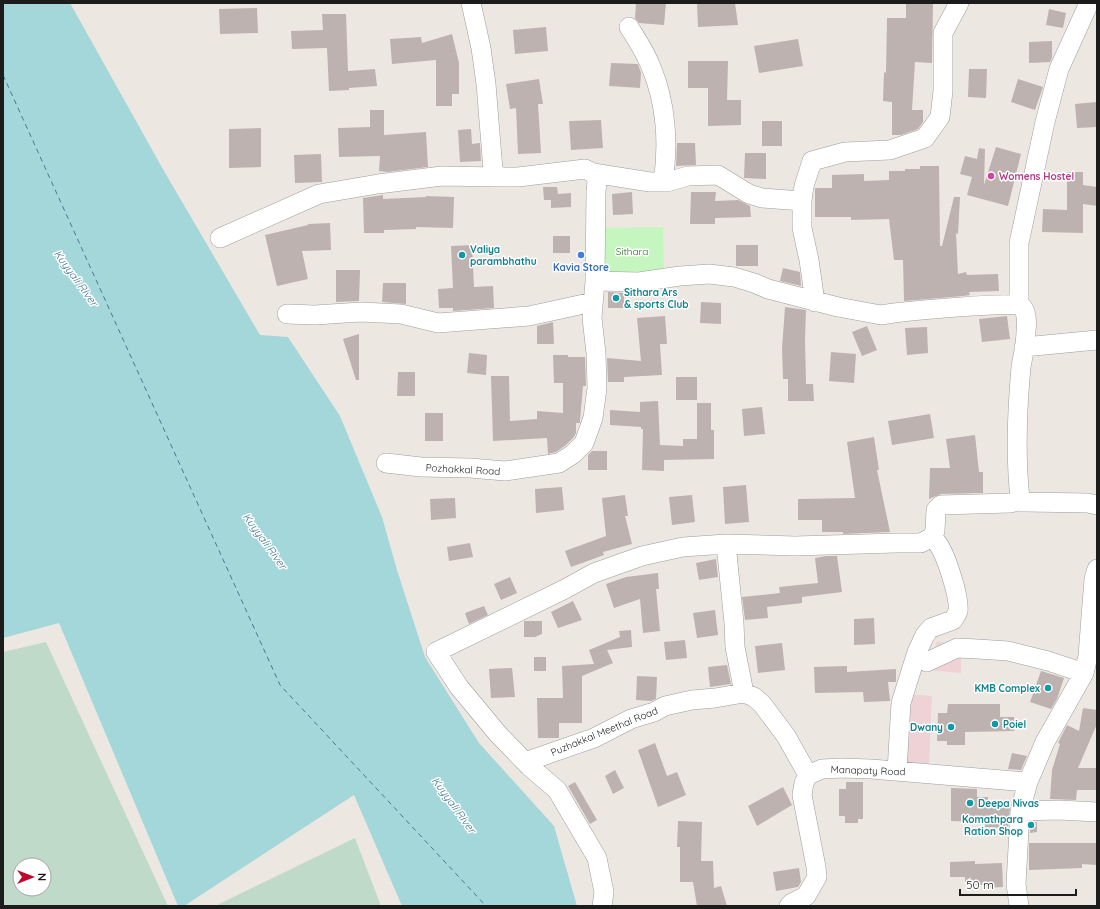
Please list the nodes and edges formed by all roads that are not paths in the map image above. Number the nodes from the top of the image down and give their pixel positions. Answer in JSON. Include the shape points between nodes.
{"nodes":[{"id":1,"x":471,"y":3,"type":"edge"},
{"id":2,"x":959,"y":3,"type":"edge"},
{"id":3,"x":1089,"y":3,"type":"edge"},
{"id":4,"x":629,"y":27,"type":"dead end"},
{"id":5,"x":593,"y":173,"type":"junction"},
{"id":6,"x":499,"y":177,"type":"junction"},
{"id":7,"x":663,"y":182,"type":"junction"},
{"id":8,"x":802,"y":201,"type":"junction"},
{"id":9,"x":220,"y":238,"type":"dead end"},
{"id":10,"x":595,"y":281,"type":"junction"},
{"id":11,"x":593,"y":302,"type":"junction"},
{"id":12,"x":816,"y":302,"type":"junction"},
{"id":13,"x":1019,"y":305,"type":"junction"},
{"id":14,"x":287,"y":314,"type":"dead end"},
{"id":15,"x":1097,"y":340,"type":"edge"},
{"id":16,"x":1024,"y":347,"type":"junction"},
{"id":17,"x":386,"y":463,"type":"dead end"},
{"id":18,"x":1021,"y":500,"type":"junction"},
{"id":19,"x":1097,"y":505,"type":"edge"},
{"id":20,"x":932,"y":538,"type":"junction"},
{"id":21,"x":726,"y":544,"type":"junction"},
{"id":22,"x":1097,"y":569,"type":"edge"},
{"id":23,"x":927,"y":662,"type":"dead end"},
{"id":24,"x":1089,"y":669,"type":"edge"},
{"id":25,"x":744,"y":693,"type":"junction"},
{"id":26,"x":525,"y":762,"type":"junction"},
{"id":27,"x":897,"y":771,"type":"junction"},
{"id":28,"x":808,"y":775,"type":"junction"},
{"id":29,"x":1028,"y":782,"type":"junction"},
{"id":30,"x":1020,"y":811,"type":"junction"},
{"id":31,"x":1097,"y":812,"type":"edge"},
{"id":32,"x":602,"y":906,"type":"edge"},
{"id":33,"x":789,"y":906,"type":"edge"},
{"id":34,"x":1019,"y":906,"type":"edge"}],
"edges":[{"from":1,"to":6,"type":"street","via":[[486,84],[493,170]]},
{"from":2,"to":8,"type":"street","via":[[943,33],[943,91],[940,117],[925,138],[890,150],[845,152],[812,162]]},
{"from":3,"to":13,"type":"street","via":[[1059,69],[1045,122],[1019,243]]},
{"from":4,"to":7,"type":"street","via":[[651,67],[662,103],[666,163]]},
{"from":5,"to":6,"type":"street","via":[[584,169]]},
{"from":5,"to":7,"type":"street"},
{"from":5,"to":10,"type":"street","name":"Pozhakkal Road","via":[[598,181]]},
{"from":6,"to":9,"type":"street","via":[[442,176],[319,194]]},
{"from":7,"to":8,"type":"street","via":[[688,176],[718,175],[749,194],[762,198]]},
{"from":8,"to":12,"type":"street","via":[[802,228]]},
{"from":10,"to":11,"type":"street","name":"Pozhakkal Road"},
{"from":10,"to":12,"type":"street","via":[[639,282],[709,274],[734,277]]},
{"from":11,"to":14,"type":"street","via":[[530,316],[438,323],[395,314]]},
{"from":11,"to":17,"type":"street","name":"Pozhakkal Road","via":[[597,388],[593,418],[584,443],[574,454],[559,463],[505,471]]},
{"from":12,"to":13,"type":"street","via":[[881,316],[939,309]]},
{"from":13,"to":16,"type":"street","via":[[1025,311]]},
{"from":15,"to":16,"type":"street"},
{"from":16,"to":18,"type":"street","via":[[1018,408],[1018,482]]},
{"from":18,"to":19,"type":"street"},
{"from":18,"to":20,"type":"street","via":[[1010,503],[941,506],[936,510]]},
{"from":20,"to":21,"type":"street","via":[[921,543],[795,546]]},
{"from":20,"to":27,"type":"street","via":[[938,544],[954,583],[958,612],[954,620],[931,628],[918,652],[901,703]]},
{"from":21,"to":25,"type":"street","via":[[735,646]]},
{"from":21,"to":26,"type":"street","via":[[683,547],[642,556],[594,573],[436,652],[459,687]]},
{"from":22,"to":24,"type":"street","via":[[1092,604]]},
{"from":23,"to":24,"type":"street","via":[[957,648],[1014,653]]},
{"from":24,"to":29,"type":"street","via":[[1045,742]]},
{"from":25,"to":26,"type":"street","name":"Puzhakkal Meethal Road","via":[[665,706],[631,719],[594,738]]},
{"from":25,"to":28,"type":"street","via":[[762,704],[786,736]]},
{"from":26,"to":32,"type":"street","via":[[557,790],[597,858],[604,892]]},
{"from":27,"to":28,"type":"street","name":"Manapaty Road","via":[[842,768],[822,769]]},
{"from":27,"to":29,"type":"street","name":"Manapaty Road"},
{"from":28,"to":33,"type":"street","via":[[802,795],[816,877],[806,896]]},
{"from":29,"to":30,"type":"street"},
{"from":30,"to":31,"type":"street"},
{"from":30,"to":34,"type":"street","via":[[1016,884]]}]}
